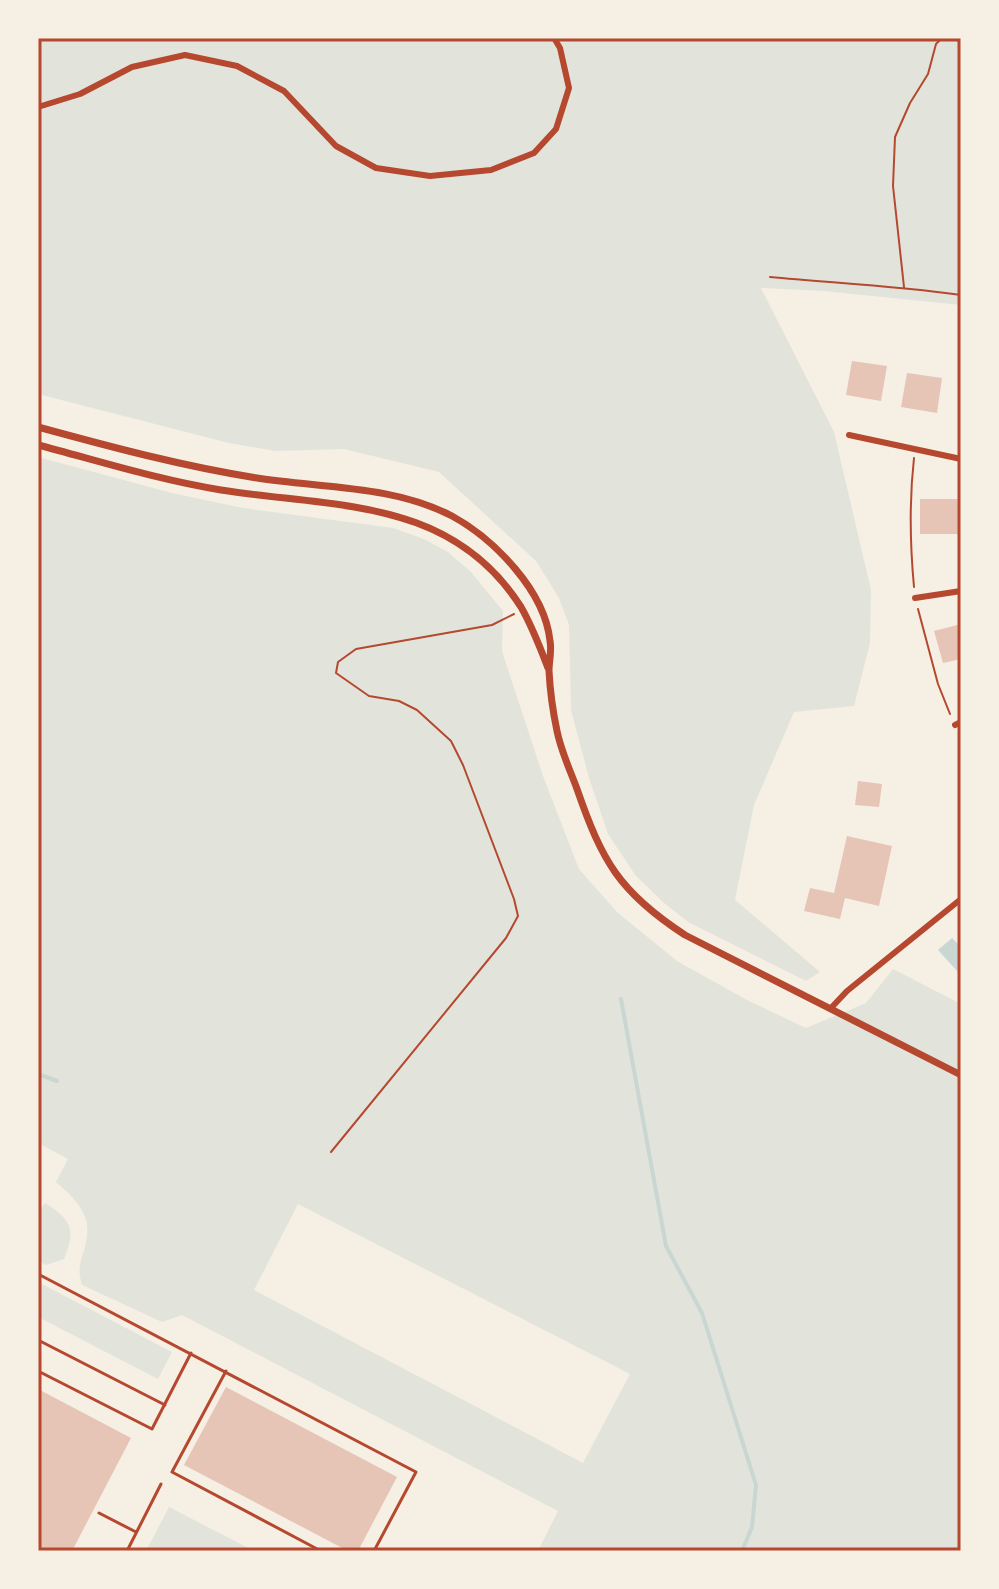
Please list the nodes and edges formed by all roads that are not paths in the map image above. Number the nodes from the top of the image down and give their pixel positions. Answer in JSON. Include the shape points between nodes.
{"nodes":[{"id":1,"x":554,"y":38,"type":"edge"},
{"id":2,"x":38,"y":107,"type":"edge"},
{"id":3,"x":38,"y":427,"type":"edge"},
{"id":4,"x":849,"y":435,"type":"dead end"},
{"id":5,"x":38,"y":445,"type":"edge"},
{"id":6,"x":961,"y":459,"type":"edge"},
{"id":7,"x":961,"y":591,"type":"edge"},
{"id":8,"x":915,"y":598,"type":"dead end"},
{"id":9,"x":549,"y":670,"type":"junction"},
{"id":10,"x":961,"y":899,"type":"edge"},
{"id":11,"x":831,"y":1008,"type":"junction"},
{"id":12,"x":961,"y":1075,"type":"edge"},
{"id":13,"x":38,"y":1274,"type":"edge"},
{"id":14,"x":38,"y":1340,"type":"edge"},
{"id":15,"x":191,"y":1353,"type":"junction"},
{"id":16,"x":38,"y":1371,"type":"edge"},
{"id":17,"x":226,"y":1371,"type":"junction"},
{"id":18,"x":165,"y":1405,"type":"junction"},
{"id":19,"x":161,"y":1484,"type":"dead end"},
{"id":20,"x":99,"y":1513,"type":"dead end"},
{"id":21,"x":136,"y":1532,"type":"junction"},
{"id":22,"x":127,"y":1551,"type":"edge"},
{"id":23,"x":321,"y":1551,"type":"edge"},
{"id":24,"x":374,"y":1551,"type":"edge"}],
"edges":[{"from":1,"to":2,"type":"street","via":[[569,88],[556,129],[534,153],[491,170],[430,176],[376,168],[336,146],[284,91],[237,66],[185,55],[132,67],[80,94]]},
{"from":3,"to":9,"type":"street","via":[[202,469],[388,494],[442,512],[479,533],[521,577],[547,623]]},
{"from":4,"to":6,"type":"street"},
{"from":5,"to":9,"type":"street","via":[[200,486],[369,510],[447,535],[493,571],[522,609]]},
{"from":7,"to":8,"type":"street"},
{"from":9,"to":11,"type":"street","via":[[562,747],[594,837],[624,886],[685,935]]},
{"from":10,"to":11,"type":"street"},
{"from":11,"to":12,"type":"street"},
{"from":13,"to":15,"type":"lane"},
{"from":14,"to":18,"type":"lane"},
{"from":15,"to":17,"type":"lane"},
{"from":15,"to":18,"type":"lane"},
{"from":16,"to":18,"type":"lane","via":[[152,1429]]},
{"from":17,"to":23,"type":"lane","via":[[172,1472]]},
{"from":17,"to":24,"type":"lane","via":[[416,1472]]},
{"from":19,"to":21,"type":"lane"},
{"from":20,"to":21,"type":"lane"},
{"from":21,"to":22,"type":"lane"}]}
